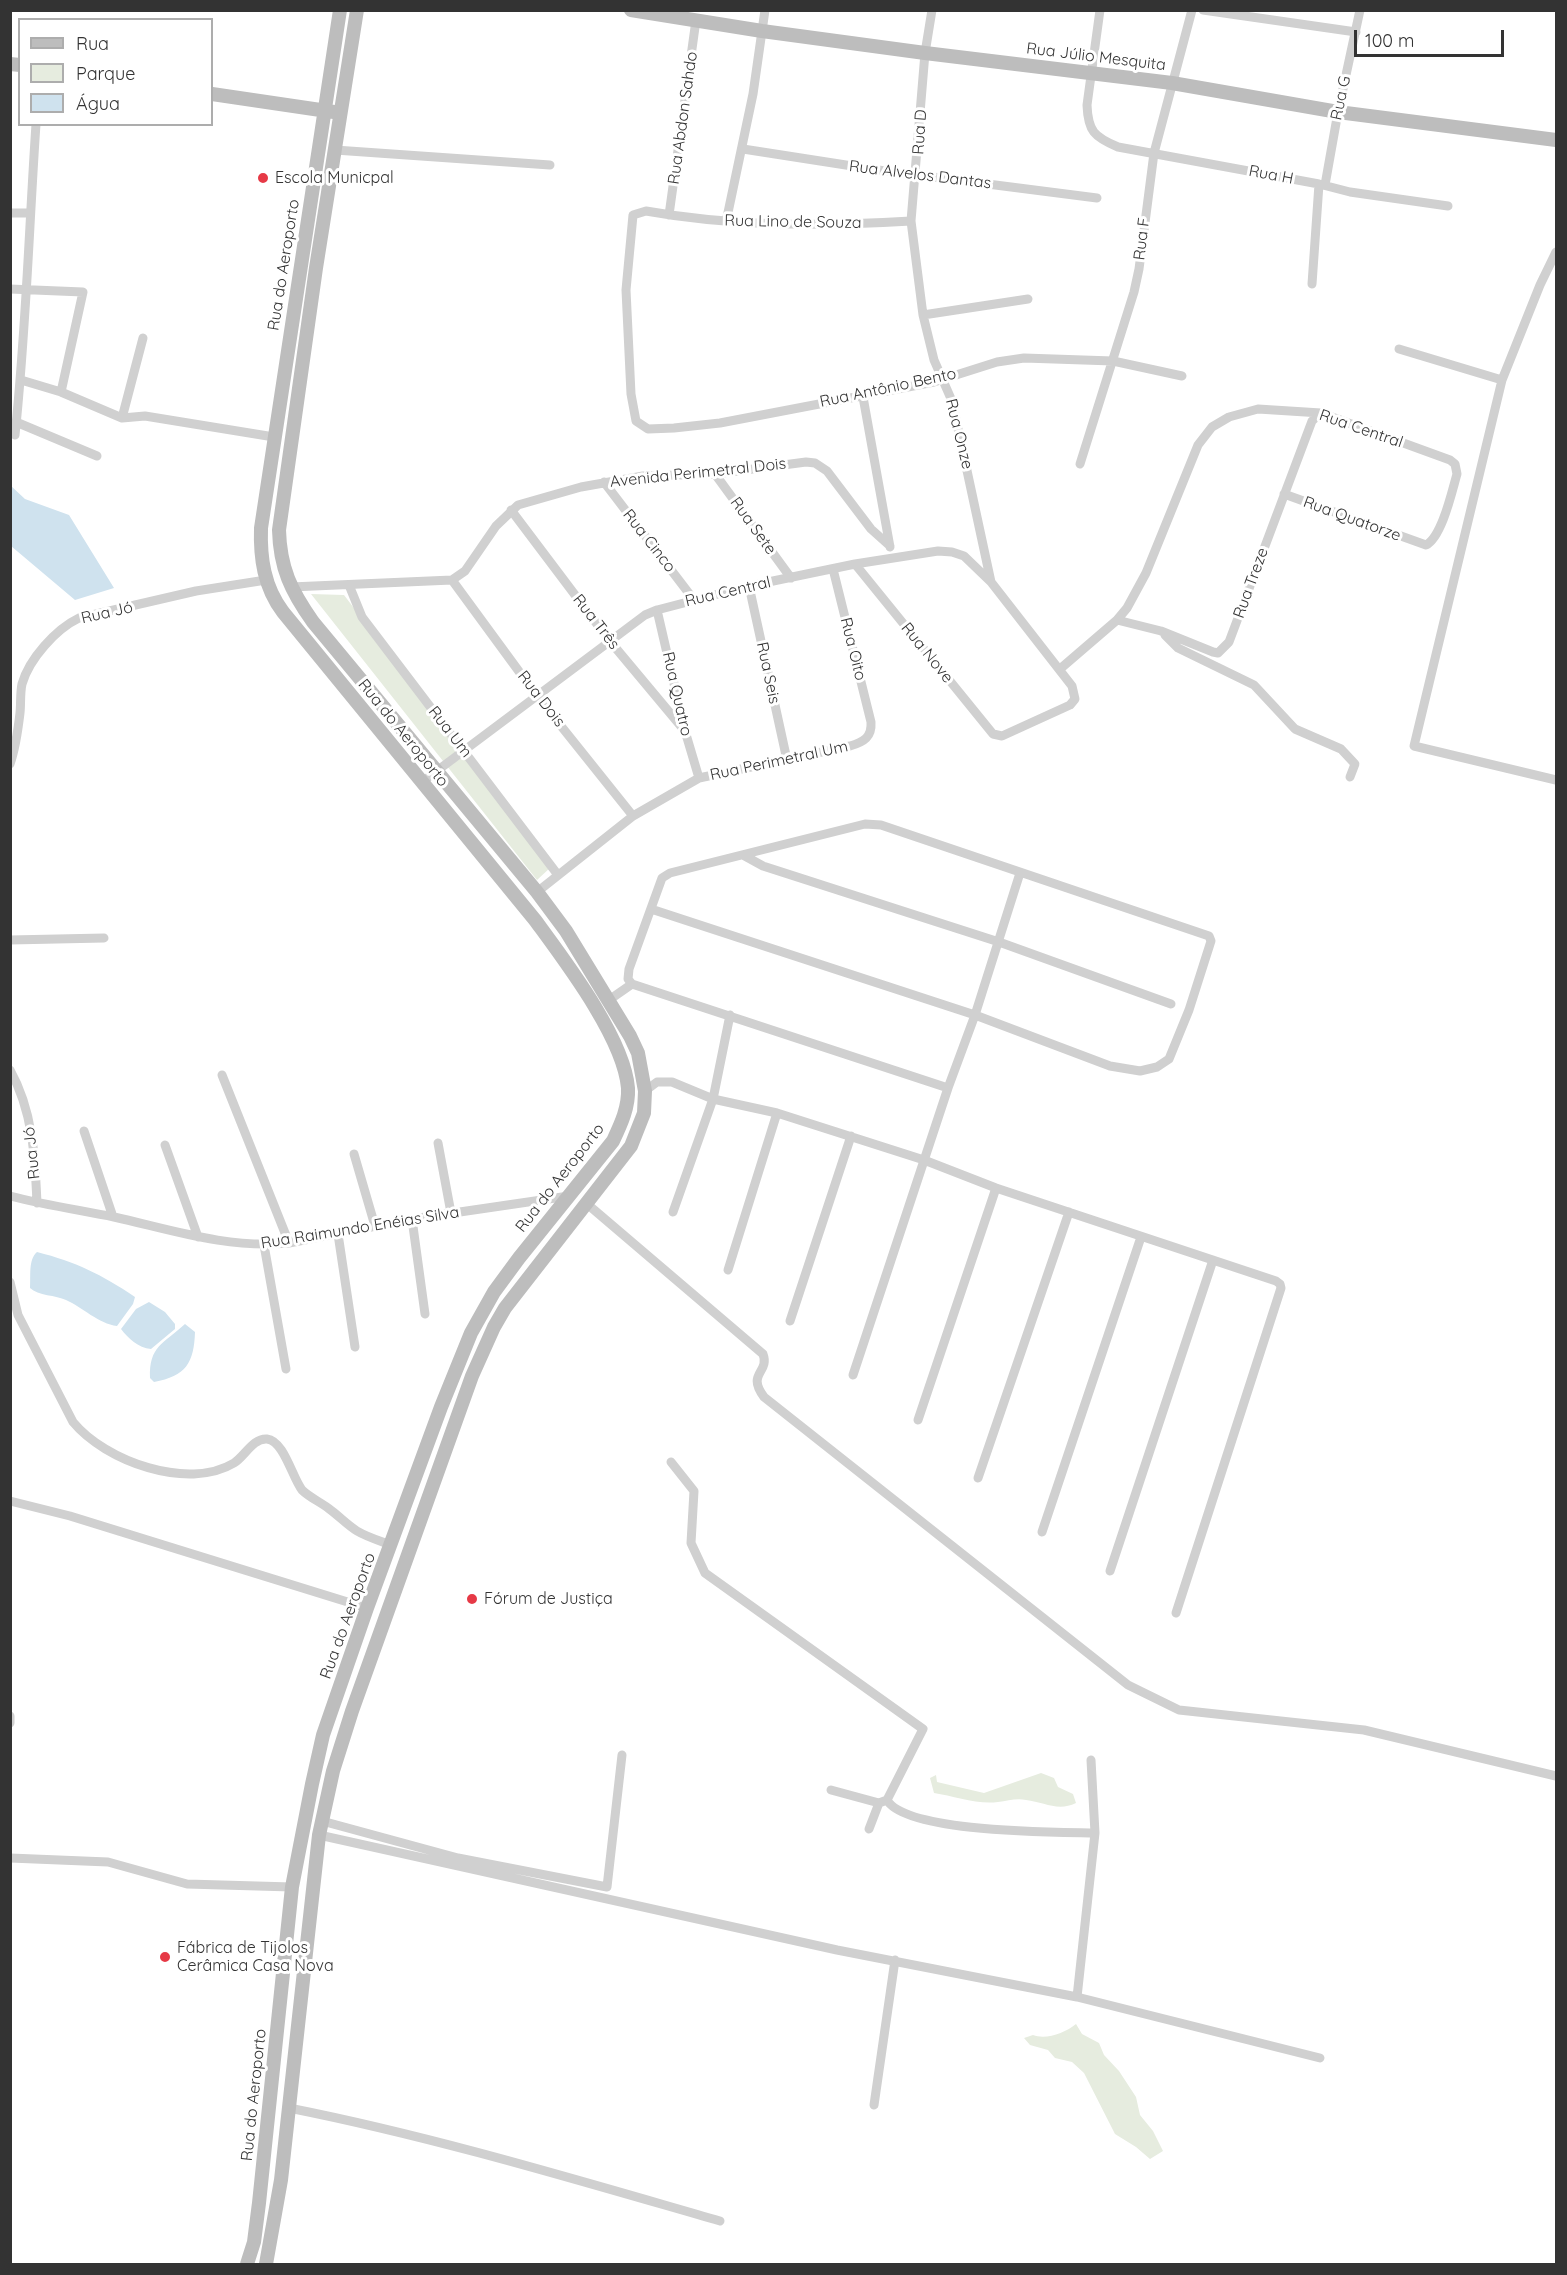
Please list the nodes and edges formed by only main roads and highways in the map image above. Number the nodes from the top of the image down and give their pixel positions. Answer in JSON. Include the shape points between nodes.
{"nodes":[{"id":1,"x":340,"y":10,"type":"edge"},
{"id":2,"x":357,"y":10,"type":"edge"},
{"id":3,"x":630,"y":10,"type":"edge"},
{"id":4,"x":665,"y":13,"type":"edge"},
{"id":5,"x":213,"y":94,"type":"edge"},
{"id":6,"x":325,"y":112,"type":"junction"},
{"id":7,"x":341,"y":113,"type":"junction"},
{"id":8,"x":1557,"y":140,"type":"edge"},
{"id":9,"x":519,"y":1258,"type":"junction"},
{"id":10,"x":534,"y":1269,"type":"junction"},
{"id":11,"x":355,"y":1643,"type":"junction"},
{"id":12,"x":374,"y":1647,"type":"junction"},
{"id":13,"x":247,"y":2265,"type":"edge"},
{"id":14,"x":266,"y":2265,"type":"edge"}],
"edges":[{"from":1,"to":6,"type":"main road","name":"Rua do Aeroporto"},
{"from":2,"to":7,"type":"main road","name":"Rua do Aeroporto"},
{"from":3,"to":4,"type":"main road","name":"Rua Júlio Mesquita"},
{"from":4,"to":8,"type":"main road","name":"Rua Júlio Mesquita","via":[[762,31],[1172,83],[1338,112]]},
{"from":5,"to":6,"type":"main road"},
{"from":6,"to":7,"type":"main road"},
{"from":6,"to":9,"type":"main road","name":"Rua do Aeroporto","via":[[260,548],[266,580],[276,603],[535,920],[572,970],[618,1047],[628,1090],[613,1141]]},
{"from":7,"to":10,"type":"main road","name":"Rua do Aeroporto","via":[[279,530],[283,566],[313,622],[566,931],[638,1053],[645,1091],[644,1113],[632,1146]]},
{"from":9,"to":10,"type":"main road"},
{"from":9,"to":11,"type":"main road","name":"Rua do Aeroporto","via":[[467,1341]]},
{"from":10,"to":12,"type":"main road","name":"Rua do Aeroporto","via":[[505,1308],[472,1376]]},
{"from":11,"to":12,"type":"main road"},
{"from":11,"to":13,"type":"main road","name":"Rua do Aeroporto","via":[[323,1735],[292,1887],[259,2203]]},
{"from":12,"to":14,"type":"main road","name":"Rua do Aeroporto","via":[[333,1771],[319,1835],[280,2190]]}]}
